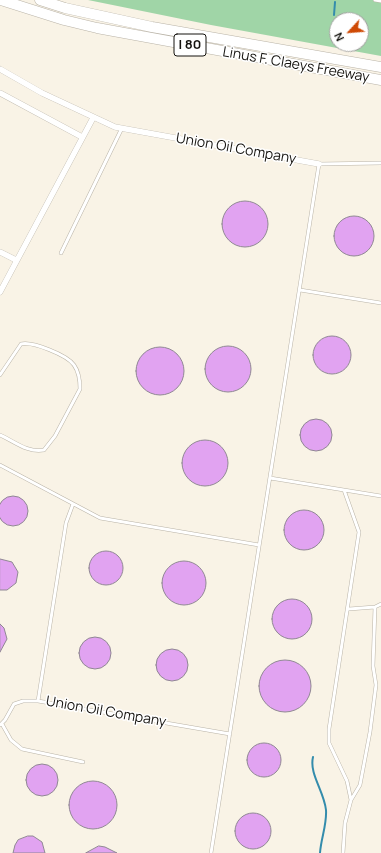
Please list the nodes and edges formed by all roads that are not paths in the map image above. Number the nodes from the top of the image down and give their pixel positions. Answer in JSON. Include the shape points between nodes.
{"nodes":[{"id":1,"x":1,"y":0,"type":"edge"},
{"id":2,"x":40,"y":0,"type":"edge"},
{"id":3,"x":375,"y":0,"type":"edge"},
{"id":4,"x":381,"y":1,"type":"edge"},
{"id":5,"x":381,"y":67,"type":"edge"},
{"id":6,"x":0,"y":69,"type":"edge"},
{"id":7,"x":381,"y":80,"type":"edge"},
{"id":8,"x":0,"y":93,"type":"edge"},
{"id":9,"x":93,"y":118,"type":"junction"},
{"id":10,"x":122,"y":128,"type":"junction"},
{"id":11,"x":82,"y":137,"type":"junction"},
{"id":12,"x":381,"y":163,"type":"edge"},
{"id":13,"x":319,"y":164,"type":"junction"},
{"id":14,"x":0,"y":252,"type":"edge"},
{"id":15,"x":61,"y":253,"type":"dead end"},
{"id":16,"x":16,"y":260,"type":"junction"},
{"id":17,"x":300,"y":290,"type":"junction"},
{"id":18,"x":0,"y":292,"type":"edge"},
{"id":19,"x":381,"y":303,"type":"edge"},
{"id":20,"x":0,"y":375,"type":"edge"},
{"id":21,"x":0,"y":435,"type":"edge"},
{"id":22,"x":0,"y":465,"type":"edge"},
{"id":23,"x":270,"y":478,"type":"junction"},
{"id":24,"x":344,"y":490,"type":"junction"},
{"id":25,"x":381,"y":496,"type":"edge"},
{"id":26,"x":73,"y":504,"type":"junction"},
{"id":27,"x":260,"y":545,"type":"junction"},
{"id":28,"x":381,"y":604,"type":"edge"},
{"id":29,"x":375,"y":607,"type":"junction"},
{"id":30,"x":349,"y":609,"type":"junction"},
{"id":31,"x":38,"y":701,"type":"junction"},
{"id":32,"x":1,"y":724,"type":"edge"},
{"id":33,"x":230,"y":734,"type":"junction"},
{"id":34,"x":83,"y":762,"type":"dead end"},
{"id":35,"x":351,"y":800,"type":"junction"},
{"id":36,"x":211,"y":853,"type":"edge"},
{"id":37,"x":342,"y":853,"type":"edge"}],
"edges":[{"from":1,"to":7,"type":"highway","name":"Linus F. Claeys Freeway","number":"I 80","via":[[97,28]]},
{"from":2,"to":5,"type":"highway","name":"Linus F. Claeys Freeway","number":"I 80","via":[[152,27]]},
{"from":3,"to":4,"type":"lane"},
{"from":6,"to":9,"type":"street","name":"Union Oil Company"},
{"from":8,"to":11,"type":"street"},
{"from":9,"to":10,"type":"street","name":"Union Oil Company"},
{"from":9,"to":11,"type":"street"},
{"from":10,"to":13,"type":"street","name":"Union Oil Company"},
{"from":10,"to":15,"type":"lane"},
{"from":11,"to":16,"type":"street"},
{"from":12,"to":13,"type":"lane","name":"Union Oil Company"},
{"from":13,"to":17,"type":"lane"},
{"from":14,"to":16,"type":"street"},
{"from":16,"to":18,"type":"street"},
{"from":17,"to":19,"type":"lane"},
{"from":17,"to":23,"type":"lane"},
{"from":20,"to":21,"type":"lane","via":[[21,344],[26,342],[68,359],[74,364],[80,382],[80,389],[55,436],[44,450],[36,452]]},
{"from":22,"to":26,"type":"lane"},
{"from":23,"to":24,"type":"lane"},
{"from":23,"to":27,"type":"lane"},
{"from":24,"to":25,"type":"lane"},
{"from":24,"to":30,"type":"lane","via":[[359,532]]},
{"from":26,"to":27,"type":"lane","via":[[100,518]]},
{"from":26,"to":31,"type":"lane","name":"Union Oil Company","via":[[66,523]]},
{"from":27,"to":33,"type":"lane"},
{"from":28,"to":29,"type":"lane"},
{"from":29,"to":30,"type":"lane"},
{"from":29,"to":35,"type":"lane","via":[[373,666],[376,685],[360,785]]},
{"from":30,"to":35,"type":"lane","via":[[337,668],[329,743],[347,781]]},
{"from":31,"to":32,"type":"lane","via":[[14,704]]},
{"from":31,"to":33,"type":"lane","name":"Union Oil Company"},
{"from":32,"to":34,"type":"lane","via":[[11,740],[22,748]]},
{"from":33,"to":36,"type":"lane"},
{"from":35,"to":37,"type":"lane"}]}
